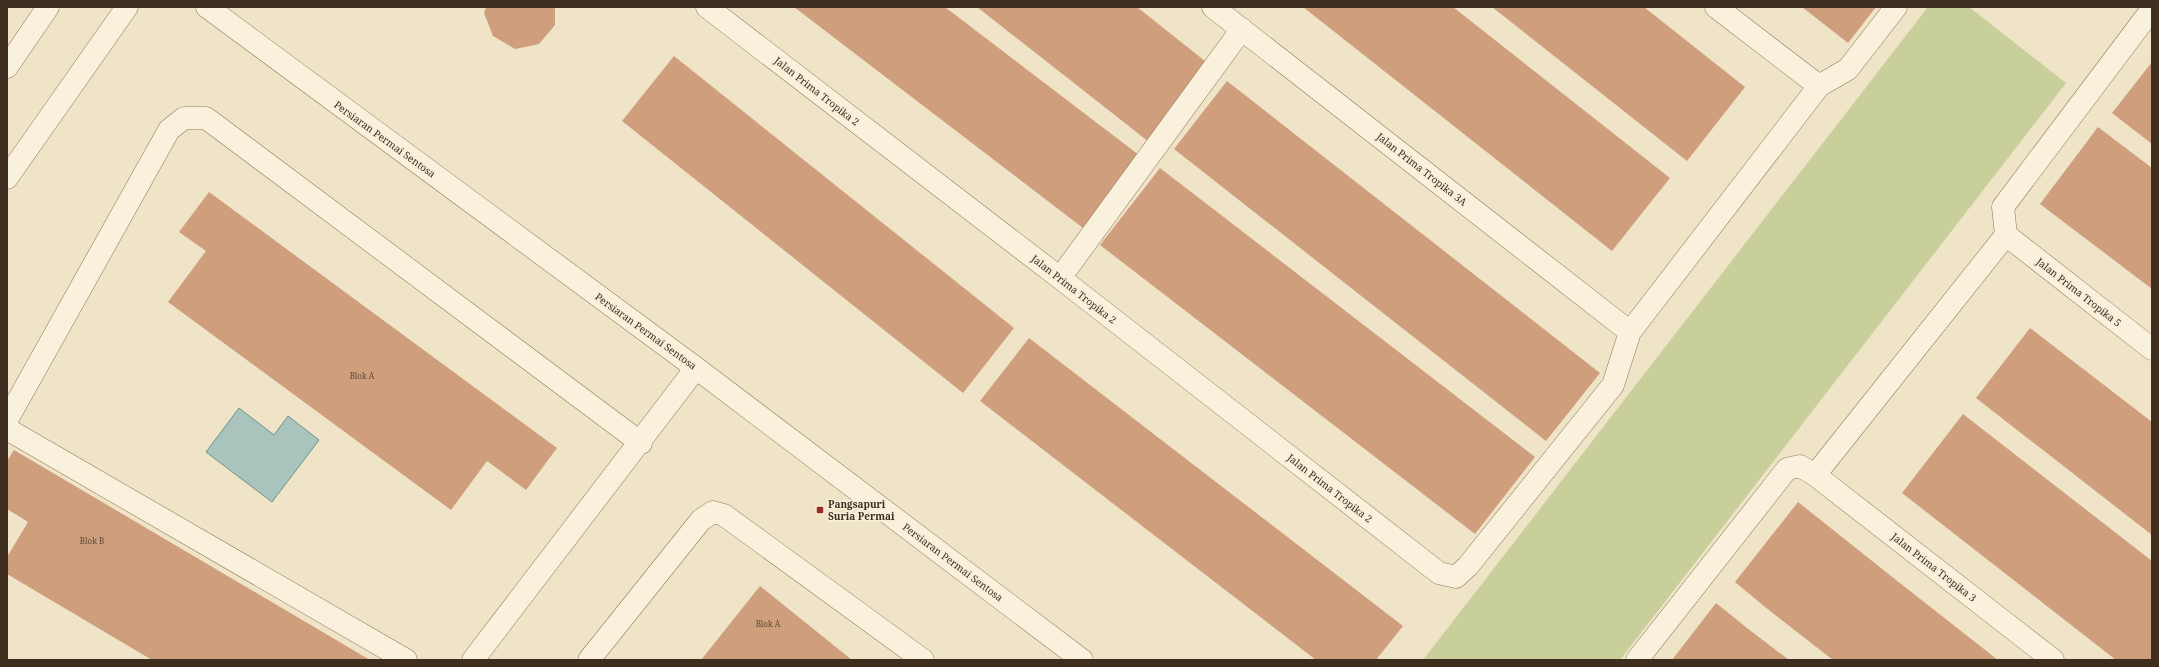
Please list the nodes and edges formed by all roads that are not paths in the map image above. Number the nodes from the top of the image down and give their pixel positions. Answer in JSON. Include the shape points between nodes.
{"nodes":[{"id":1,"x":48,"y":7,"type":"edge"},
{"id":2,"x":127,"y":7,"type":"edge"},
{"id":3,"x":207,"y":7,"type":"edge"},
{"id":4,"x":707,"y":7,"type":"edge"},
{"id":5,"x":1214,"y":7,"type":"edge"},
{"id":6,"x":1716,"y":7,"type":"edge"},
{"id":7,"x":1896,"y":7,"type":"edge"},
{"id":8,"x":2152,"y":9,"type":"edge"},
{"id":9,"x":1242,"y":29,"type":"junction"},
{"id":10,"x":7,"y":67,"type":"edge"},
{"id":11,"x":1819,"y":86,"type":"junction"},
{"id":12,"x":7,"y":178,"type":"edge"},
{"id":13,"x":2006,"y":235,"type":"junction"},
{"id":14,"x":1060,"y":278,"type":"junction"},
{"id":15,"x":1630,"y":332,"type":"junction"},
{"id":16,"x":2152,"y":349,"type":"edge"},
{"id":17,"x":696,"y":368,"type":"junction"},
{"id":18,"x":7,"y":420,"type":"edge"},
{"id":19,"x":7,"y":429,"type":"edge"},
{"id":20,"x":641,"y":443,"type":"junction"},
{"id":21,"x":1815,"y":475,"type":"junction"},
{"id":22,"x":406,"y":660,"type":"edge"},
{"id":23,"x":473,"y":660,"type":"edge"},
{"id":24,"x":589,"y":660,"type":"edge"},
{"id":25,"x":922,"y":660,"type":"edge"},
{"id":26,"x":1082,"y":660,"type":"edge"},
{"id":27,"x":1636,"y":660,"type":"edge"},
{"id":28,"x":2053,"y":660,"type":"edge"}],
"edges":[{"from":1,"to":10,"type":"street"},
{"from":2,"to":12,"type":"street"},
{"from":3,"to":17,"type":"street","name":"Persiaran Permai Sentosa"},
{"from":4,"to":14,"type":"street","name":"Jalan Prima Tropika 2"},
{"from":5,"to":9,"type":"street","name":"Jalan Prima Tropika 3A"},
{"from":6,"to":11,"type":"street"},
{"from":7,"to":11,"type":"street","via":[[1848,69]]},
{"from":8,"to":13,"type":"street","via":[[2003,207]]},
{"from":9,"to":14,"type":"street"},
{"from":9,"to":15,"type":"street","name":"Jalan Prima Tropika 3A"},
{"from":11,"to":15,"type":"street"},
{"from":13,"to":16,"type":"street","name":"Jalan Prima Tropika 5"},
{"from":13,"to":21,"type":"street"},
{"from":14,"to":15,"type":"street","name":"Jalan Prima Tropika 2","via":[[1439,573],[1456,576],[1468,566],[1613,385]]},
{"from":17,"to":20,"type":"street"},
{"from":17,"to":26,"type":"street","name":"Persiaran Permai Sentosa"},
{"from":18,"to":20,"type":"street","via":[[169,130],[184,118],[206,118]]},
{"from":19,"to":22,"type":"street"},
{"from":20,"to":23,"type":"street"},
{"from":21,"to":27,"type":"street","name":"Jalan Prima Tropika 3","via":[[1800,466],[1787,469]]},
{"from":21,"to":28,"type":"street","name":"Jalan Prima Tropika 3"},
{"from":24,"to":25,"type":"street","via":[[701,520],[713,512],[724,515]]}]}
